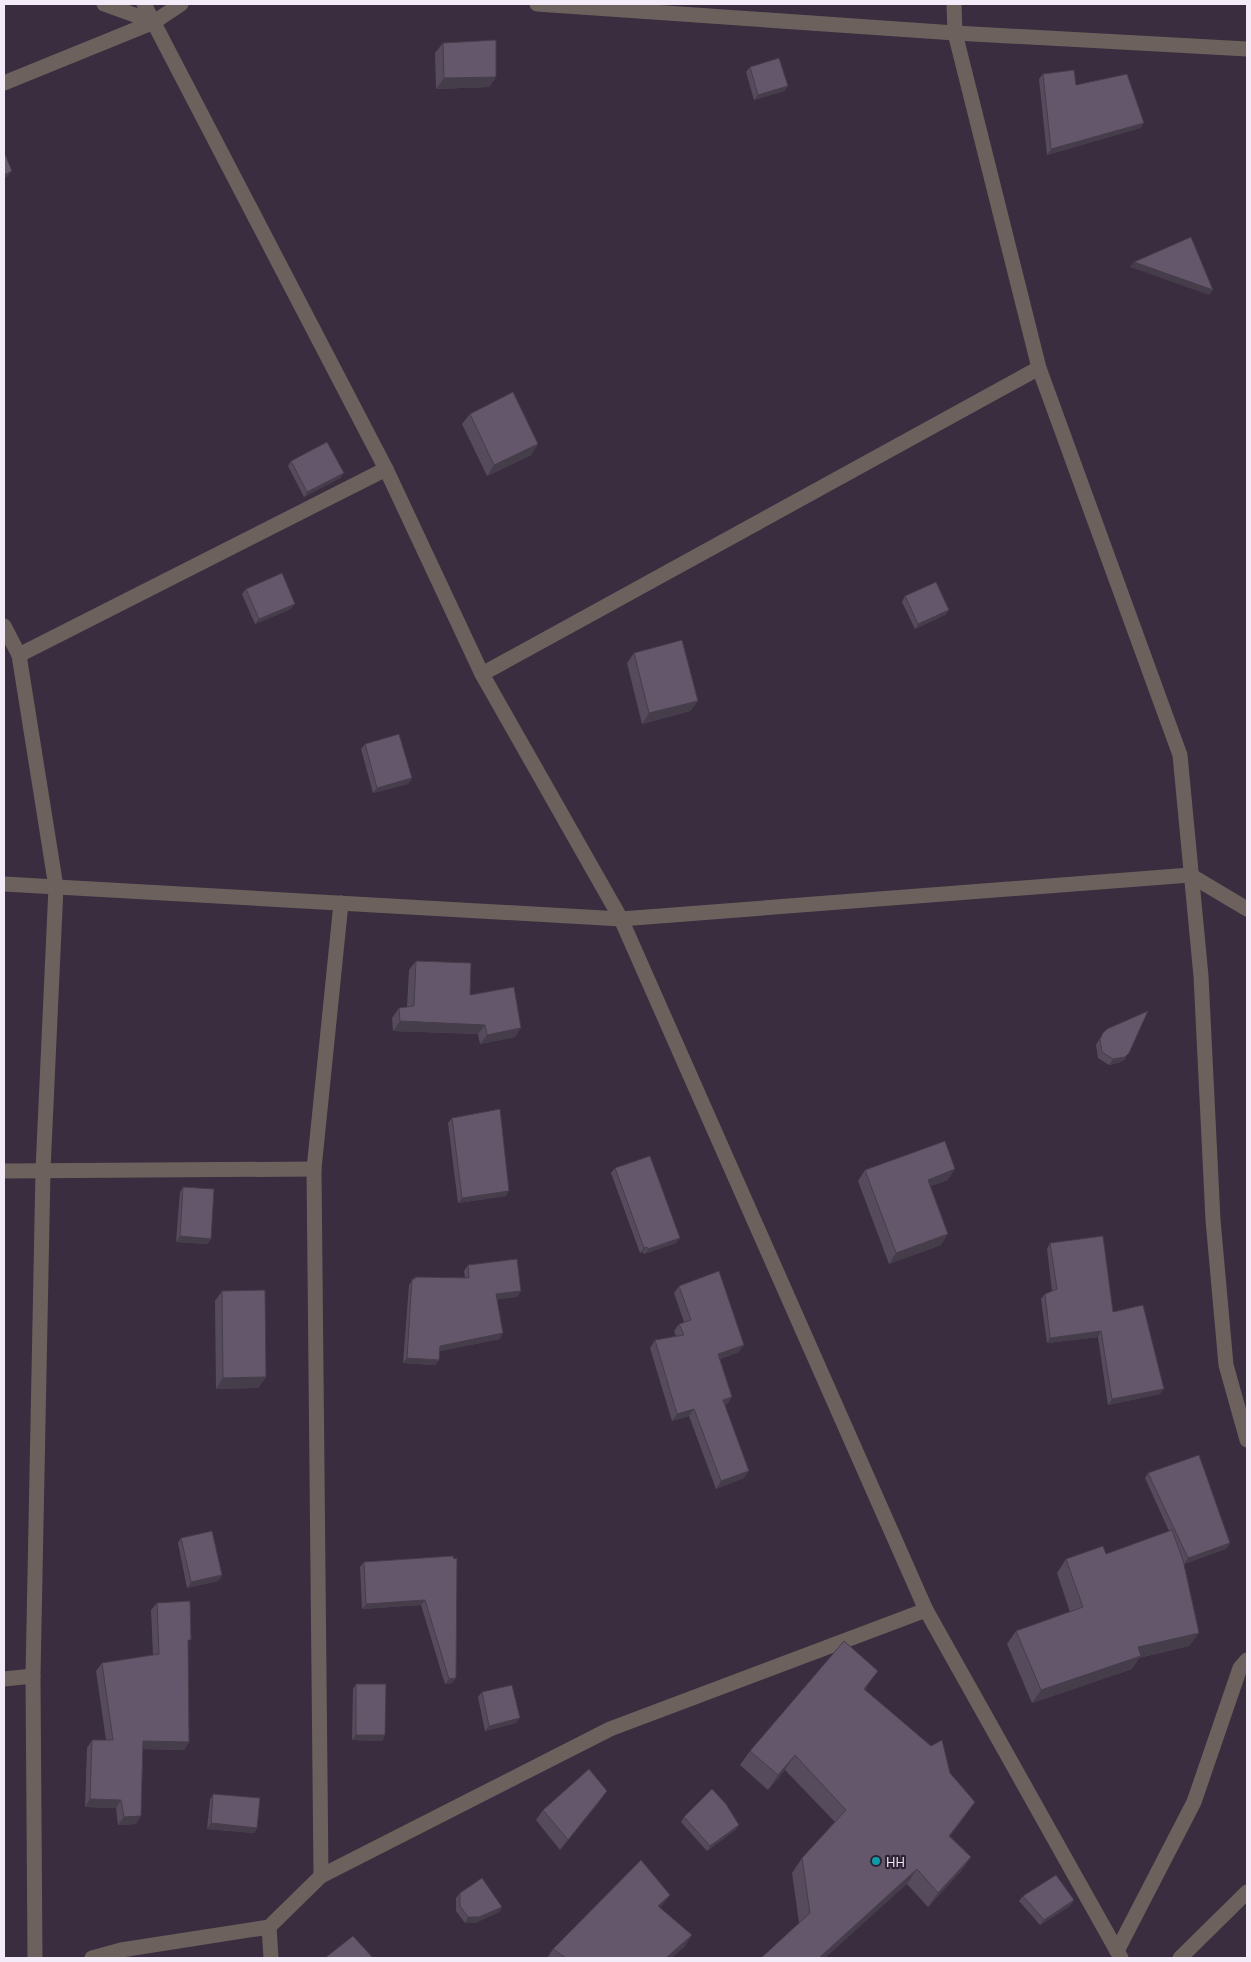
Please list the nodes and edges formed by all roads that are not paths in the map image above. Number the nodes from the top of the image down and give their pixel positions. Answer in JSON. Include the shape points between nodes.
{"nodes":[{"id":1,"x":104,"y":4,"type":"edge"},
{"id":2,"x":144,"y":4,"type":"edge"},
{"id":3,"x":181,"y":4,"type":"edge"},
{"id":4,"x":537,"y":4,"type":"edge"},
{"id":5,"x":954,"y":4,"type":"edge"},
{"id":6,"x":154,"y":22,"type":"junction"},
{"id":7,"x":955,"y":32,"type":"junction"},
{"id":8,"x":1247,"y":49,"type":"edge"},
{"id":9,"x":4,"y":83,"type":"edge"},
{"id":10,"x":1039,"y":368,"type":"junction"},
{"id":11,"x":386,"y":469,"type":"junction"},
{"id":12,"x":4,"y":626,"type":"edge"},
{"id":13,"x":19,"y":655,"type":"junction"},
{"id":14,"x":482,"y":674,"type":"junction"},
{"id":15,"x":1190,"y":875,"type":"junction"},
{"id":16,"x":4,"y":884,"type":"edge"},
{"id":17,"x":56,"y":887,"type":"junction"},
{"id":18,"x":341,"y":903,"type":"junction"},
{"id":19,"x":1247,"y":908,"type":"edge"},
{"id":20,"x":621,"y":919,"type":"junction"},
{"id":21,"x":314,"y":1169,"type":"junction"},
{"id":22,"x":43,"y":1170,"type":"junction"},
{"id":23,"x":4,"y":1171,"type":"edge"},
{"id":24,"x":1247,"y":1440,"type":"edge"},
{"id":25,"x":926,"y":1610,"type":"junction"},
{"id":26,"x":1247,"y":1660,"type":"edge"},
{"id":27,"x":33,"y":1676,"type":"junction"},
{"id":28,"x":4,"y":1679,"type":"edge"},
{"id":29,"x":321,"y":1876,"type":"junction"},
{"id":30,"x":1247,"y":1892,"type":"edge"},
{"id":31,"x":269,"y":1927,"type":"junction"},
{"id":32,"x":1119,"y":1954,"type":"edge"},
{"id":33,"x":35,"y":1958,"type":"edge"},
{"id":34,"x":92,"y":1958,"type":"edge"},
{"id":35,"x":271,"y":1958,"type":"edge"},
{"id":36,"x":1180,"y":1958,"type":"edge"}],
"edges":[{"from":1,"to":6,"type":"street"},
{"from":2,"to":6,"type":"street"},
{"from":3,"to":6,"type":"street"},
{"from":4,"to":7,"type":"street"},
{"from":5,"to":7,"type":"street"},
{"from":6,"to":9,"type":"street"},
{"from":6,"to":11,"type":"street"},
{"from":7,"to":8,"type":"street"},
{"from":7,"to":10,"type":"street"},
{"from":10,"to":14,"type":"street"},
{"from":10,"to":15,"type":"street","via":[[1180,755]]},
{"from":11,"to":13,"type":"street"},
{"from":11,"to":14,"type":"street"},
{"from":12,"to":13,"type":"street"},
{"from":13,"to":17,"type":"street"},
{"from":14,"to":20,"type":"street"},
{"from":15,"to":19,"type":"street"},
{"from":15,"to":20,"type":"street"},
{"from":15,"to":24,"type":"street","via":[[1201,976],[1214,1220],[1226,1365]]},
{"from":16,"to":17,"type":"street"},
{"from":17,"to":18,"type":"street"},
{"from":17,"to":22,"type":"street"},
{"from":18,"to":20,"type":"street"},
{"from":18,"to":21,"type":"street"},
{"from":20,"to":25,"type":"street"},
{"from":21,"to":22,"type":"street"},
{"from":21,"to":29,"type":"street"},
{"from":22,"to":23,"type":"street"},
{"from":22,"to":27,"type":"street"},
{"from":25,"to":29,"type":"street","via":[[610,1729]]},
{"from":25,"to":32,"type":"street"},
{"from":26,"to":32,"type":"street","via":[[1240,1668],[1194,1802]]},
{"from":27,"to":28,"type":"street"},
{"from":27,"to":33,"type":"street"},
{"from":29,"to":31,"type":"street"},
{"from":30,"to":36,"type":"street"},
{"from":31,"to":34,"type":"street","via":[[121,1950]]},
{"from":31,"to":35,"type":"street"}]}
